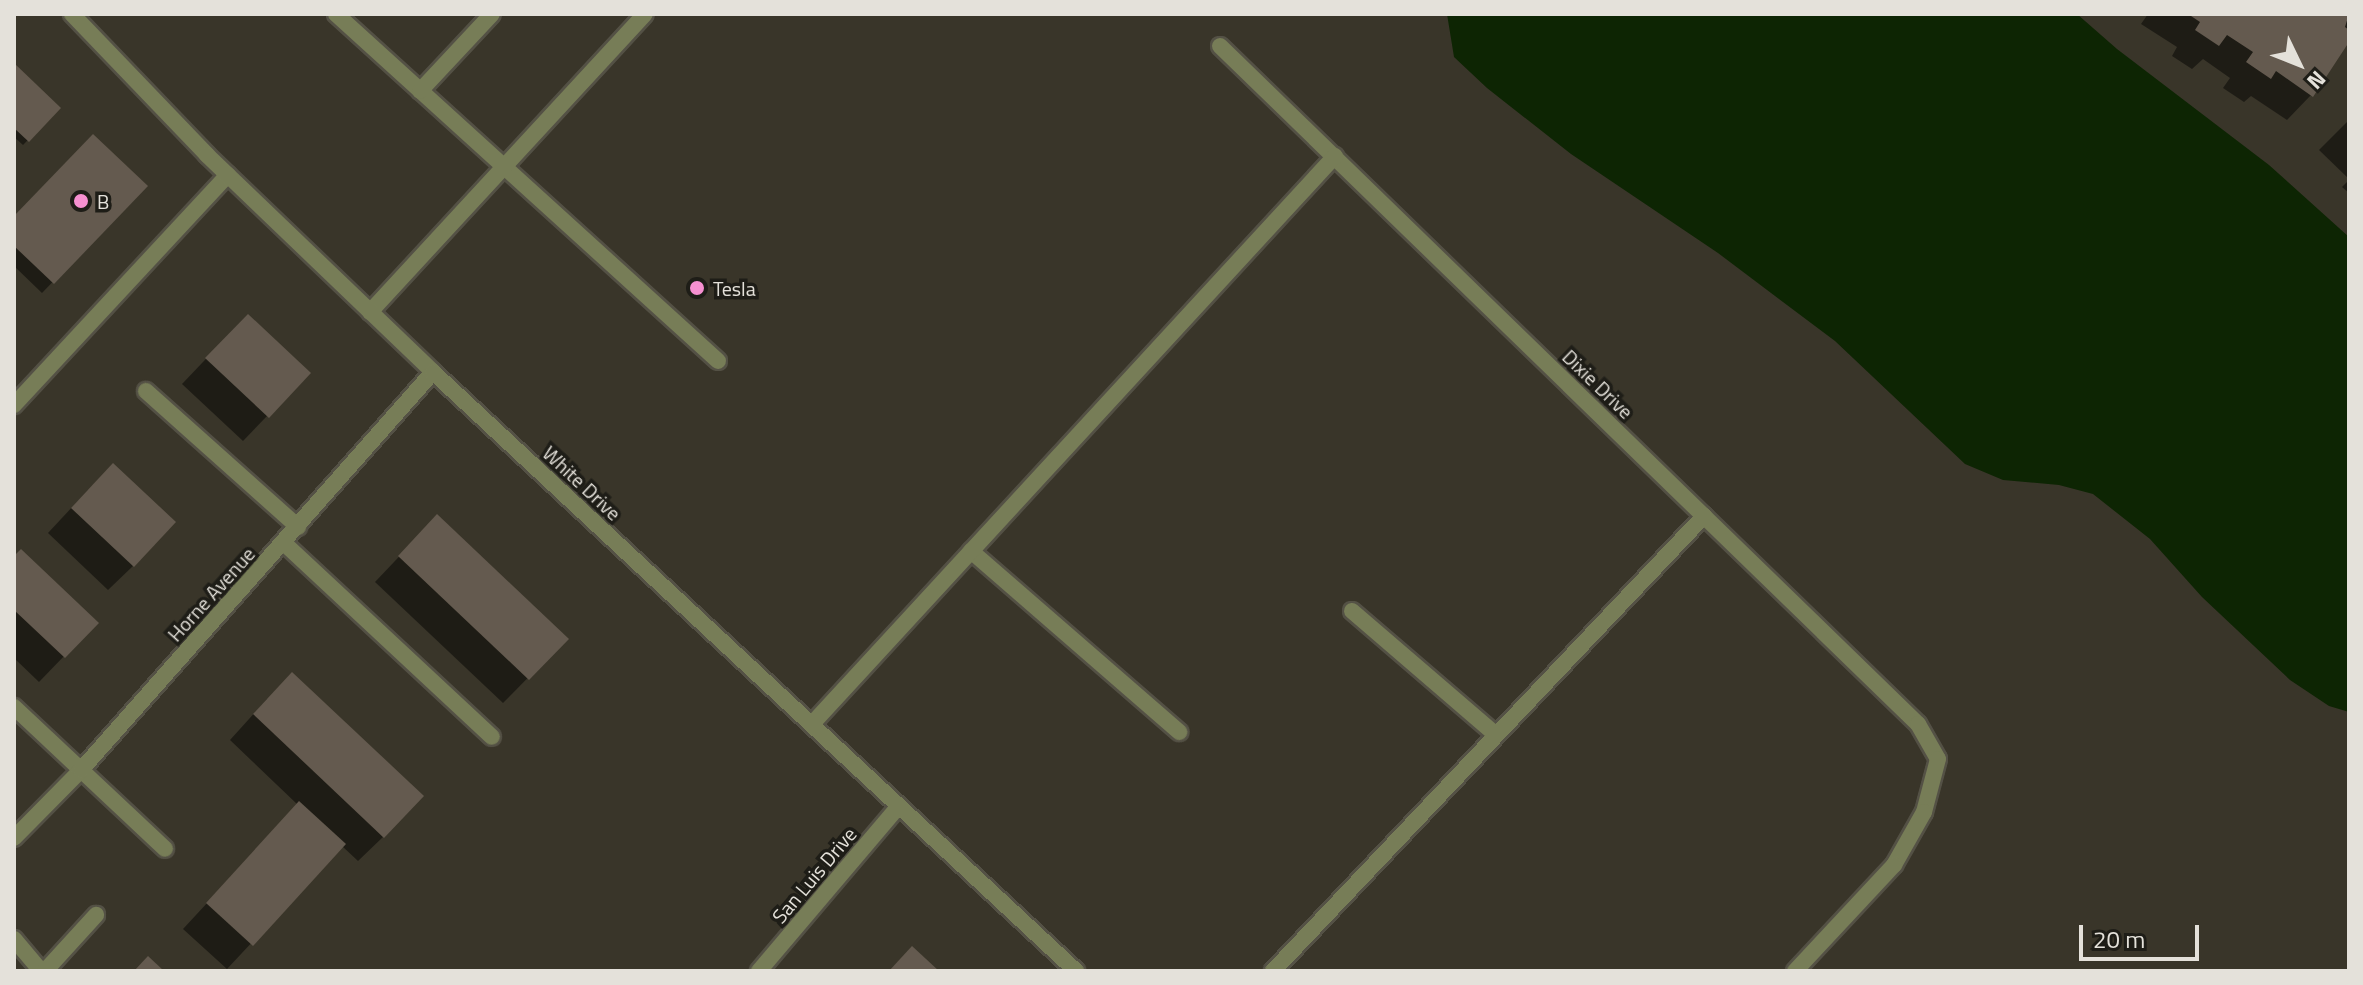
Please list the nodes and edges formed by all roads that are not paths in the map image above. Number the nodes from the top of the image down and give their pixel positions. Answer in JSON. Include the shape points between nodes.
{"nodes":[{"id":1,"x":72,"y":14,"type":"edge"},
{"id":2,"x":336,"y":14,"type":"edge"},
{"id":3,"x":492,"y":14,"type":"edge"},
{"id":4,"x":645,"y":14,"type":"edge"},
{"id":5,"x":1220,"y":46,"type":"dead end"},
{"id":6,"x":420,"y":91,"type":"junction"},
{"id":7,"x":1335,"y":156,"type":"junction"},
{"id":8,"x":503,"y":168,"type":"junction"},
{"id":9,"x":228,"y":175,"type":"junction"},
{"id":10,"x":370,"y":312,"type":"junction"},
{"id":11,"x":718,"y":361,"type":"dead end"},
{"id":12,"x":433,"y":372,"type":"junction"},
{"id":13,"x":146,"y":391,"type":"dead end"},
{"id":14,"x":14,"y":405,"type":"edge"},
{"id":15,"x":1704,"y":516,"type":"junction"},
{"id":16,"x":298,"y":527,"type":"junction"},
{"id":17,"x":284,"y":543,"type":"junction"},
{"id":18,"x":971,"y":551,"type":"junction"},
{"id":19,"x":1352,"y":611,"type":"dead end"},
{"id":20,"x":14,"y":707,"type":"edge"},
{"id":21,"x":812,"y":724,"type":"junction"},
{"id":22,"x":1179,"y":732,"type":"dead end"},
{"id":23,"x":1496,"y":735,"type":"junction"},
{"id":24,"x":492,"y":737,"type":"dead end"},
{"id":25,"x":81,"y":770,"type":"junction"},
{"id":26,"x":899,"y":806,"type":"junction"},
{"id":27,"x":14,"y":838,"type":"edge"},
{"id":28,"x":165,"y":849,"type":"dead end"},
{"id":29,"x":96,"y":915,"type":"dead end"},
{"id":30,"x":14,"y":939,"type":"edge"},
{"id":31,"x":43,"y":971,"type":"edge"},
{"id":32,"x":759,"y":971,"type":"edge"},
{"id":33,"x":1076,"y":971,"type":"edge"},
{"id":34,"x":1273,"y":971,"type":"edge"},
{"id":35,"x":1795,"y":971,"type":"edge"}],
"edges":[{"from":1,"to":9,"type":"street","name":"White Drive"},
{"from":2,"to":6,"type":"street"},
{"from":3,"to":6,"type":"street"},
{"from":4,"to":8,"type":"street"},
{"from":5,"to":7,"type":"street","name":"Dixie Drive"},
{"from":6,"to":8,"type":"street"},
{"from":7,"to":15,"type":"street","name":"Dixie Drive"},
{"from":7,"to":18,"type":"street"},
{"from":8,"to":10,"type":"street"},
{"from":8,"to":11,"type":"street"},
{"from":9,"to":10,"type":"street","name":"White Drive"},
{"from":9,"to":14,"type":"street"},
{"from":10,"to":12,"type":"street","name":"White Drive"},
{"from":12,"to":16,"type":"street","name":"Horne Avenue"},
{"from":12,"to":21,"type":"street","name":"White Drive"},
{"from":13,"to":16,"type":"street"},
{"from":15,"to":23,"type":"street"},
{"from":15,"to":35,"type":"street","name":"Dixie Drive","via":[[1918,724],[1938,759],[1924,812],[1894,865]]},
{"from":16,"to":17,"type":"street","name":"Horne Avenue"},
{"from":17,"to":24,"type":"street"},
{"from":17,"to":25,"type":"street","name":"Horne Avenue"},
{"from":18,"to":21,"type":"street"},
{"from":18,"to":22,"type":"street"},
{"from":19,"to":23,"type":"street"},
{"from":20,"to":25,"type":"street"},
{"from":21,"to":26,"type":"street","name":"White Drive"},
{"from":23,"to":34,"type":"street"},
{"from":25,"to":27,"type":"street","name":"Horne Avenue"},
{"from":25,"to":28,"type":"street"},
{"from":26,"to":32,"type":"street","name":"San Luis Drive"},
{"from":26,"to":33,"type":"street","name":"White Drive"},
{"from":29,"to":31,"type":"street"},
{"from":30,"to":31,"type":"street"}]}
